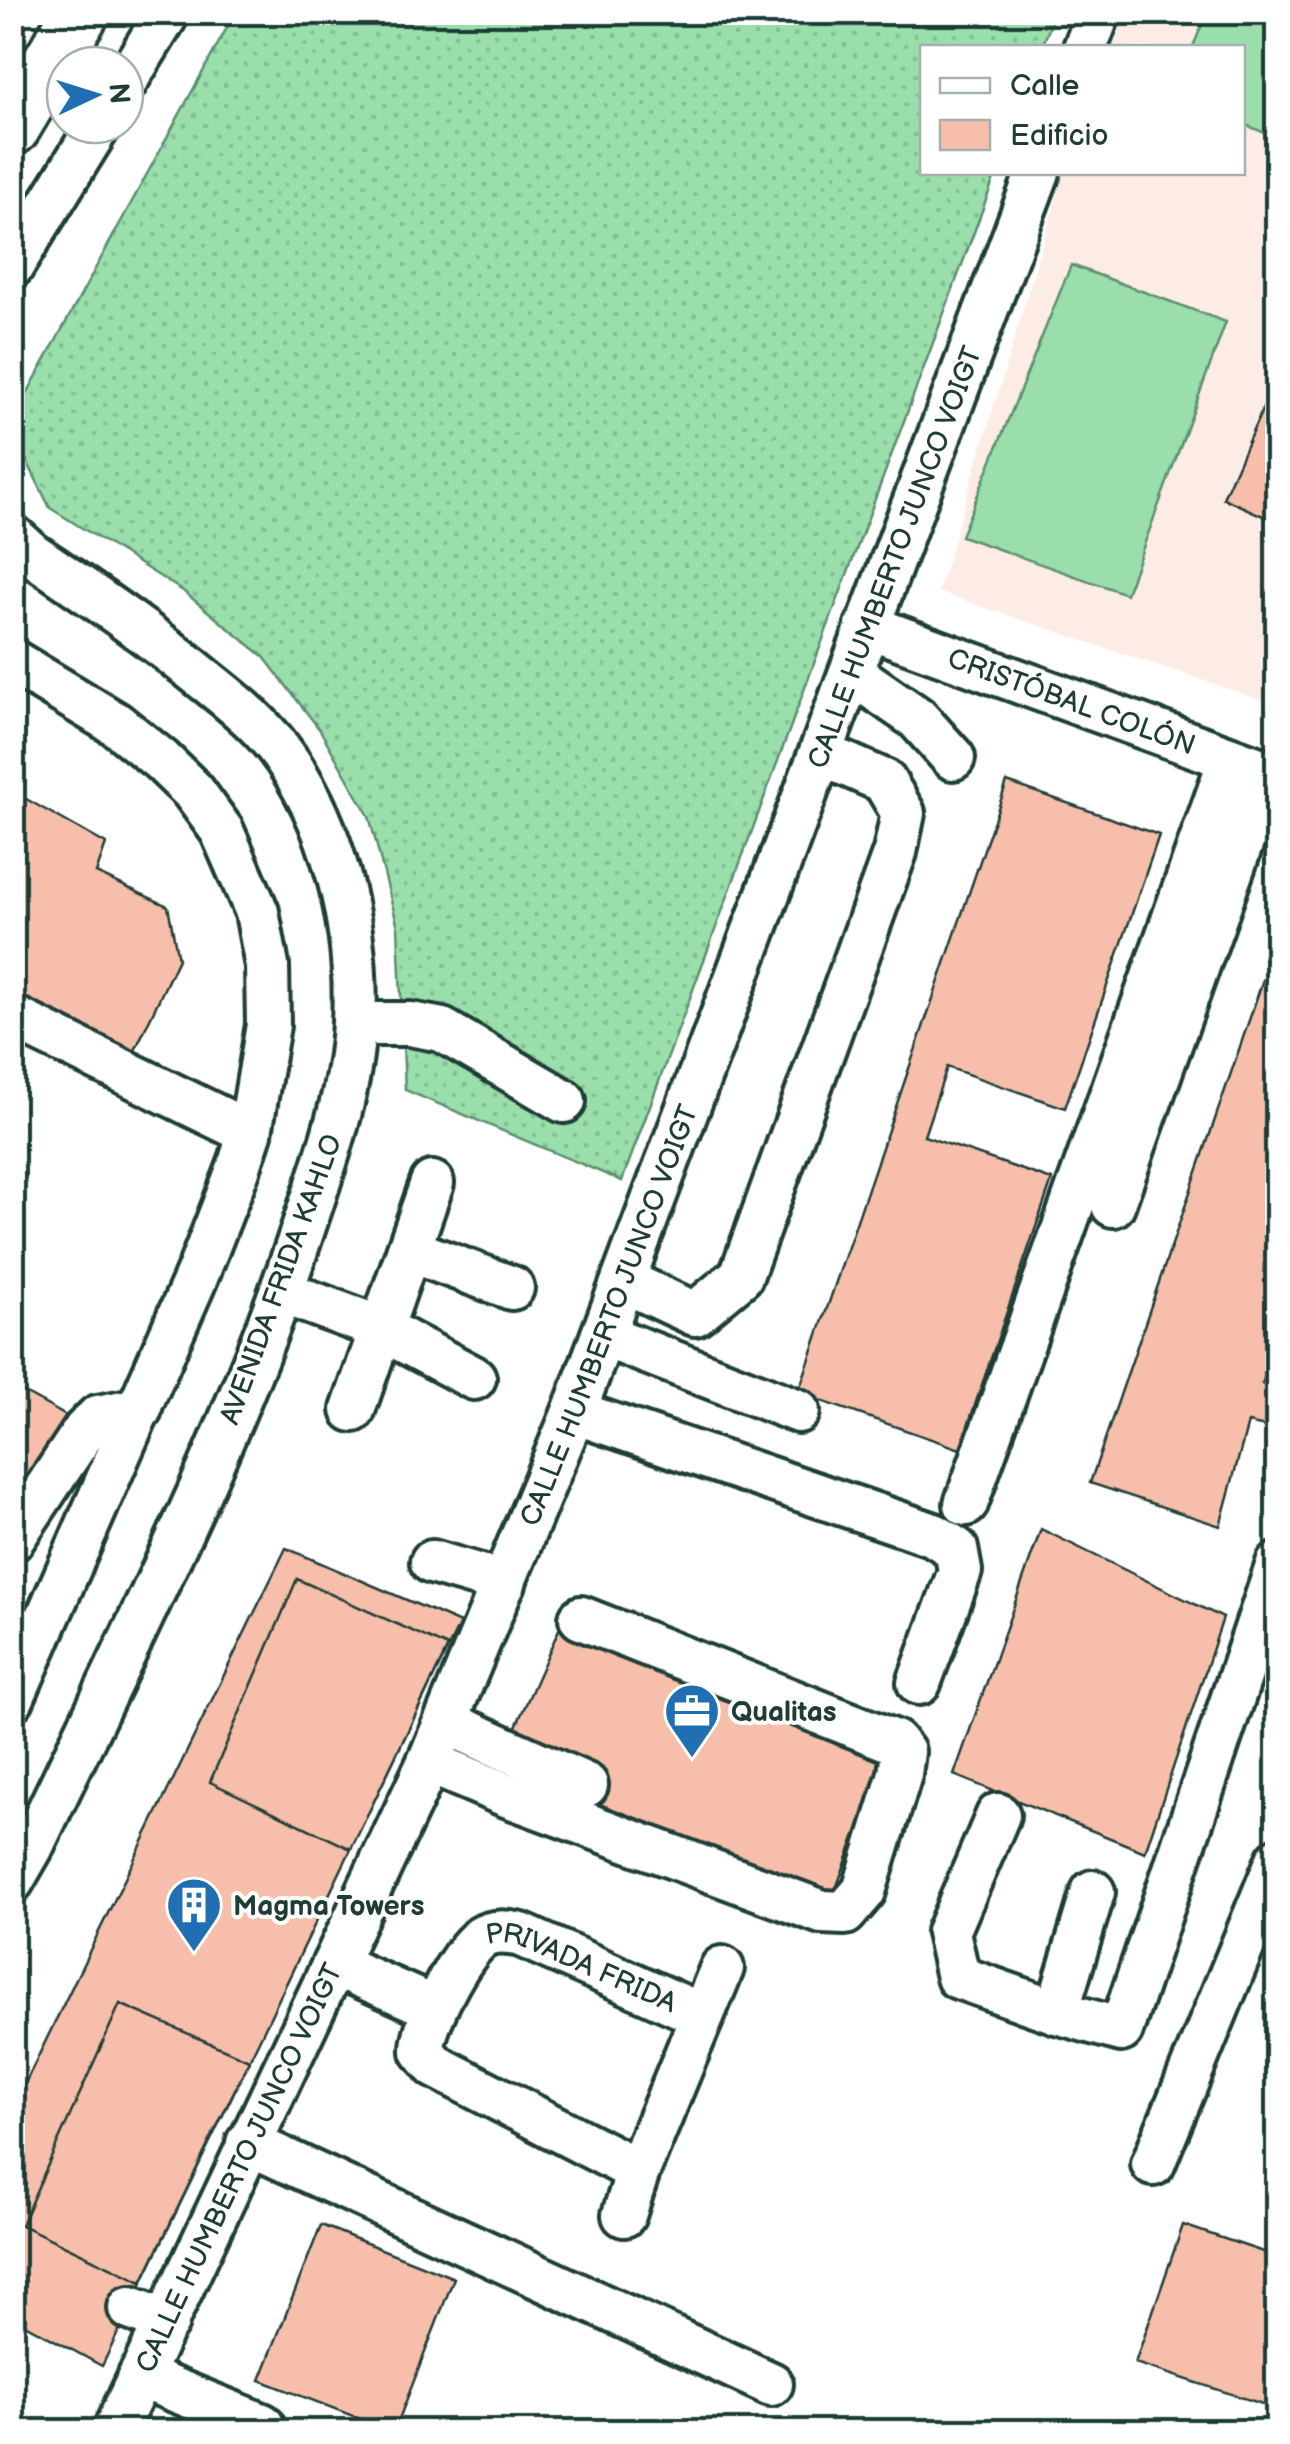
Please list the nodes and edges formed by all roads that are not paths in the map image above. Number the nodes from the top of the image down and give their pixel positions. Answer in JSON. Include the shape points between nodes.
{"nodes":[{"id":1,"x":81,"y":12,"type":"edge"},
{"id":2,"x":168,"y":12,"type":"edge"},
{"id":3,"x":1099,"y":12,"type":"edge"},
{"id":4,"x":1087,"y":45,"type":"edge"},
{"id":5,"x":145,"y":49,"type":"edge"},
{"id":6,"x":12,"y":126,"type":"edge"},
{"id":7,"x":87,"y":145,"type":"edge"},
{"id":8,"x":1037,"y":175,"type":"edge"},
{"id":9,"x":12,"y":266,"type":"edge"},
{"id":10,"x":933,"y":451,"type":"junction"},
{"id":11,"x":12,"y":536,"type":"edge"},
{"id":12,"x":867,"y":626,"type":"junction"},
{"id":13,"x":911,"y":641,"type":"junction"},
{"id":14,"x":12,"y":662,"type":"edge"},
{"id":15,"x":852,"y":673,"type":"junction"},
{"id":16,"x":822,"y":754,"type":"junction"},
{"id":17,"x":953,"y":758,"type":"dead end"},
{"id":18,"x":1258,"y":769,"type":"edge"},
{"id":19,"x":12,"y":1016,"type":"edge"},
{"id":20,"x":354,"y":1024,"type":"junction"},
{"id":21,"x":564,"y":1101,"type":"dead end"},
{"id":22,"x":250,"y":1133,"type":"junction"},
{"id":23,"x":432,"y":1183,"type":"dead end"},
{"id":24,"x":1113,"y":1205,"type":"dead end"},
{"id":25,"x":408,"y":1250,"type":"junction"},
{"id":26,"x":624,"y":1281,"type":"junction"},
{"id":27,"x":512,"y":1288,"type":"dead end"},
{"id":28,"x":282,"y":1292,"type":"junction"},
{"id":29,"x":380,"y":1328,"type":"junction"},
{"id":30,"x":604,"y":1335,"type":"junction"},
{"id":31,"x":474,"y":1378,"type":"dead end"},
{"id":32,"x":140,"y":1409,"type":"junction"},
{"id":33,"x":352,"y":1410,"type":"dead end"},
{"id":34,"x":798,"y":1411,"type":"dead end"},
{"id":35,"x":574,"y":1412,"type":"junction"},
{"id":36,"x":966,"y":1504,"type":"dead end"},
{"id":37,"x":12,"y":1540,"type":"edge"},
{"id":38,"x":432,"y":1562,"type":"dead end"},
{"id":39,"x":1278,"y":1564,"type":"edge"},
{"id":40,"x":504,"y":1583,"type":"junction"},
{"id":41,"x":582,"y":1618,"type":"dead end"},
{"id":42,"x":919,"y":1683,"type":"dead end"},
{"id":43,"x":12,"y":1700,"type":"edge"},
{"id":44,"x":446,"y":1722,"type":"junction"},
{"id":45,"x":429,"y":1762,"type":"junction"},
{"id":46,"x":586,"y":1784,"type":"dead end"},
{"id":47,"x":998,"y":1815,"type":"dead end"},
{"id":48,"x":1278,"y":1860,"type":"edge"},
{"id":49,"x":12,"y":1881,"type":"edge"},
{"id":50,"x":1093,"y":1892,"type":"dead end"},
{"id":51,"x":334,"y":1964,"type":"junction"},
{"id":52,"x":722,"y":1968,"type":"dead end"},
{"id":53,"x":434,"y":2008,"type":"junction"},
{"id":54,"x":1057,"y":2012,"type":"junction"},
{"id":55,"x":701,"y":2015,"type":"junction"},
{"id":56,"x":248,"y":2144,"type":"junction"},
{"id":57,"x":1153,"y":2164,"type":"dead end"},
{"id":58,"x":638,"y":2171,"type":"junction"},
{"id":59,"x":624,"y":2215,"type":"dead end"},
{"id":60,"x":140,"y":2376,"type":"junction"},
{"id":61,"x":771,"y":2384,"type":"dead end"},
{"id":62,"x":262,"y":2425,"type":"dead end"},
{"id":63,"x":114,"y":2432,"type":"edge"}],
"edges":[{"from":1,"to":6,"type":"highway"},
{"from":2,"to":5,"type":"street"},
{"from":3,"to":4,"type":"street"},
{"from":7,"to":9,"type":"street"},
{"from":8,"to":10,"type":"street","name":"CALLE HUMBERTO JUNCO VOIGT"},
{"from":10,"to":12,"type":"street","name":"CALLE HUMBERTO JUNCO VOIGT"},
{"from":10,"to":13,"type":"street","via":[[911,566]]},
{"from":11,"to":20,"type":"street","name":"AVENIDA FRIDA KAHLO","via":[[244,711],[275,745],[304,791],[343,896]]},
{"from":12,"to":13,"type":"street","name":"CRISTÓBAL COLÓN"},
{"from":12,"to":15,"type":"street","name":"CALLE HUMBERTO JUNCO VOIGT"},
{"from":13,"to":18,"type":"street","name":"CRISTÓBAL COLÓN"},
{"from":14,"to":22,"type":"street","via":[[116,724],[161,760],[222,831],[257,912],[267,966],[268,1026]]},
{"from":15,"to":16,"type":"street","name":"CALLE HUMBERTO JUNCO VOIGT"},
{"from":15,"to":17,"type":"street","via":[[917,718]]},
{"from":16,"to":26,"type":"street","name":"CALLE HUMBERTO JUNCO VOIGT"},
{"from":16,"to":26,"type":"street","via":[[884,781],[903,813],[895,852],[740,1276],[696,1314]]},
{"from":18,"to":24,"type":"street"},
{"from":18,"to":36,"type":"street"},
{"from":19,"to":22,"type":"street"},
{"from":20,"to":21,"type":"street","via":[[442,1030]]},
{"from":20,"to":28,"type":"street","name":"AVENIDA FRIDA KAHLO","via":[[337,1126]]},
{"from":22,"to":32,"type":"street"},
{"from":23,"to":25,"type":"street"},
{"from":25,"to":27,"type":"street"},
{"from":25,"to":29,"type":"street"},
{"from":26,"to":30,"type":"street","name":"CALLE HUMBERTO JUNCO VOIGT"},
{"from":28,"to":29,"type":"street"},
{"from":28,"to":49,"type":"street","name":"AVENIDA FRIDA KAHLO","via":[[198,1495]]},
{"from":29,"to":31,"type":"street"},
{"from":29,"to":33,"type":"street"},
{"from":30,"to":34,"type":"street"},
{"from":30,"to":35,"type":"street","name":"CALLE HUMBERTO JUNCO VOIGT"},
{"from":32,"to":37,"type":"street","via":[[98,1417],[85,1430]]},
{"from":32,"to":43,"type":"street"},
{"from":35,"to":40,"type":"street","name":"CALLE HUMBERTO JUNCO VOIGT"},
{"from":35,"to":42,"type":"street","via":[[934,1535],[956,1549],[960,1571]]},
{"from":38,"to":40,"type":"street"},
{"from":39,"to":54,"type":"street","via":[[1121,2030]]},
{"from":40,"to":44,"type":"street","name":"CALLE HUMBERTO JUNCO VOIGT"},
{"from":41,"to":45,"type":"street","via":[[895,1742],[902,1752],[900,1774],[864,1891],[844,1914],[822,1912]]},
{"from":44,"to":45,"type":"street","name":"CALLE HUMBERTO JUNCO VOIGT"},
{"from":44,"to":46,"type":"street"},
{"from":45,"to":51,"type":"street","name":"CALLE HUMBERTO JUNCO VOIGT"},
{"from":47,"to":54,"type":"street","via":[[948,1932],[958,1977]]},
{"from":48,"to":57,"type":"street"},
{"from":50,"to":54,"type":"street"},
{"from":51,"to":53,"type":"street"},
{"from":51,"to":56,"type":"street","name":"CALLE HUMBERTO JUNCO VOIGT"},
{"from":52,"to":55,"type":"street","name":"PRIVADA FRIDA"},
{"from":53,"to":55,"type":"street","name":"PRIVADA FRIDA","via":[[477,1942],[500,1932]]},
{"from":53,"to":58,"type":"street","name":"PRIVADA FRIDA","via":[[422,2038],[430,2063]]},
{"from":55,"to":58,"type":"street","name":"PRIVADA FRIDA"},
{"from":56,"to":60,"type":"street","name":"CALLE HUMBERTO JUNCO VOIGT","via":[[148,2314]]},
{"from":56,"to":61,"type":"street"},
{"from":58,"to":59,"type":"street","name":"PRIVADA FRIDA"},
{"from":60,"to":62,"type":"street"},
{"from":60,"to":63,"type":"street","name":"CALLE HUMBERTO JUNCO VOIGT"}]}
